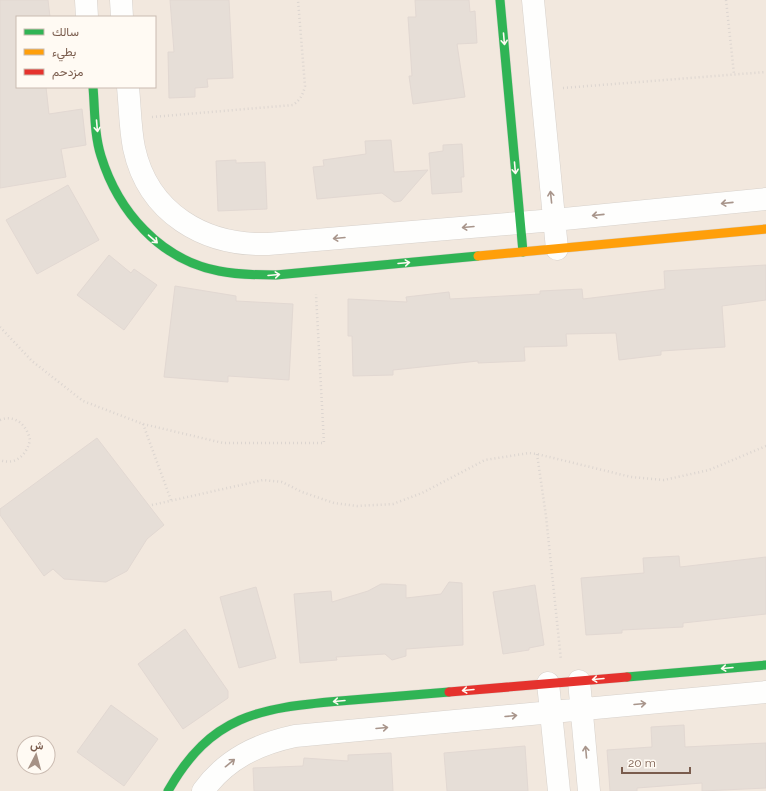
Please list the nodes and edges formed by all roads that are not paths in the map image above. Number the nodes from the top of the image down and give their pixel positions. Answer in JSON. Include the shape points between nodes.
{"nodes":[{"id":1,"x":86,"y":0,"type":"edge"},
{"id":2,"x":121,"y":0,"type":"edge"},
{"id":3,"x":500,"y":0,"type":"edge"},
{"id":4,"x":533,"y":0,"type":"edge"},
{"id":5,"x":87,"y":16,"type":"edge"},
{"id":6,"x":122,"y":16,"type":"edge"},
{"id":7,"x":93,"y":88,"type":"edge"},
{"id":8,"x":128,"y":88,"type":"edge"},
{"id":9,"x":766,"y":199,"type":"edge"},
{"id":10,"x":554,"y":220,"type":"junction"},
{"id":11,"x":520,"y":223,"type":"junction"},
{"id":12,"x":766,"y":229,"type":"edge"},
{"id":13,"x":556,"y":249,"type":"junction"},
{"id":14,"x":523,"y":252,"type":"junction"},
{"id":15,"x":766,"y":665,"type":"edge"},
{"id":16,"x":563,"y":682,"type":"junction"},
{"id":17,"x":766,"y":692,"type":"edge"},
{"id":18,"x":582,"y":710,"type":"junction"},
{"id":19,"x":551,"y":712,"type":"junction"},
{"id":20,"x":168,"y":791,"type":"edge"},
{"id":21,"x":203,"y":791,"type":"edge"},
{"id":22,"x":559,"y":791,"type":"edge"},
{"id":23,"x":589,"y":791,"type":"edge"}],
"edges":[{"from":1,"to":5,"type":"street"},
{"from":2,"to":6,"type":"street"},
{"from":3,"to":11,"type":"street","one_way":true},
{"from":10,"to":4,"type":"street","one_way":true},
{"from":7,"to":14,"type":"street","one_way":true,"via":[[101,155],[116,194],[141,228],[157,242],[193,264],[234,275],[255,277]]},
{"from":11,"to":8,"type":"street","one_way":true,"via":[[268,244],[228,242],[209,236],[174,215],[149,185],[134,148]]},
{"from":9,"to":10,"type":"street","one_way":true},
{"from":10,"to":11,"type":"street"},
{"from":10,"to":13,"type":"street"},
{"from":11,"to":14,"type":"street"},
{"from":12,"to":13,"type":"street"},
{"from":13,"to":14,"type":"street"},
{"from":15,"to":16,"type":"street","one_way":true},
{"from":16,"to":18,"type":"street"},
{"from":16,"to":19,"type":"street"},
{"from":16,"to":20,"type":"street","one_way":true,"via":[[267,709],[244,716],[205,741],[189,758]]},
{"from":18,"to":17,"type":"street","one_way":true},
{"from":18,"to":19,"type":"street"},
{"from":23,"to":18,"type":"street","one_way":true},
{"from":21,"to":19,"type":"street","one_way":true,"via":[[218,773],[235,759],[254,748],[274,741]]},
{"from":19,"to":22,"type":"street"}]}
